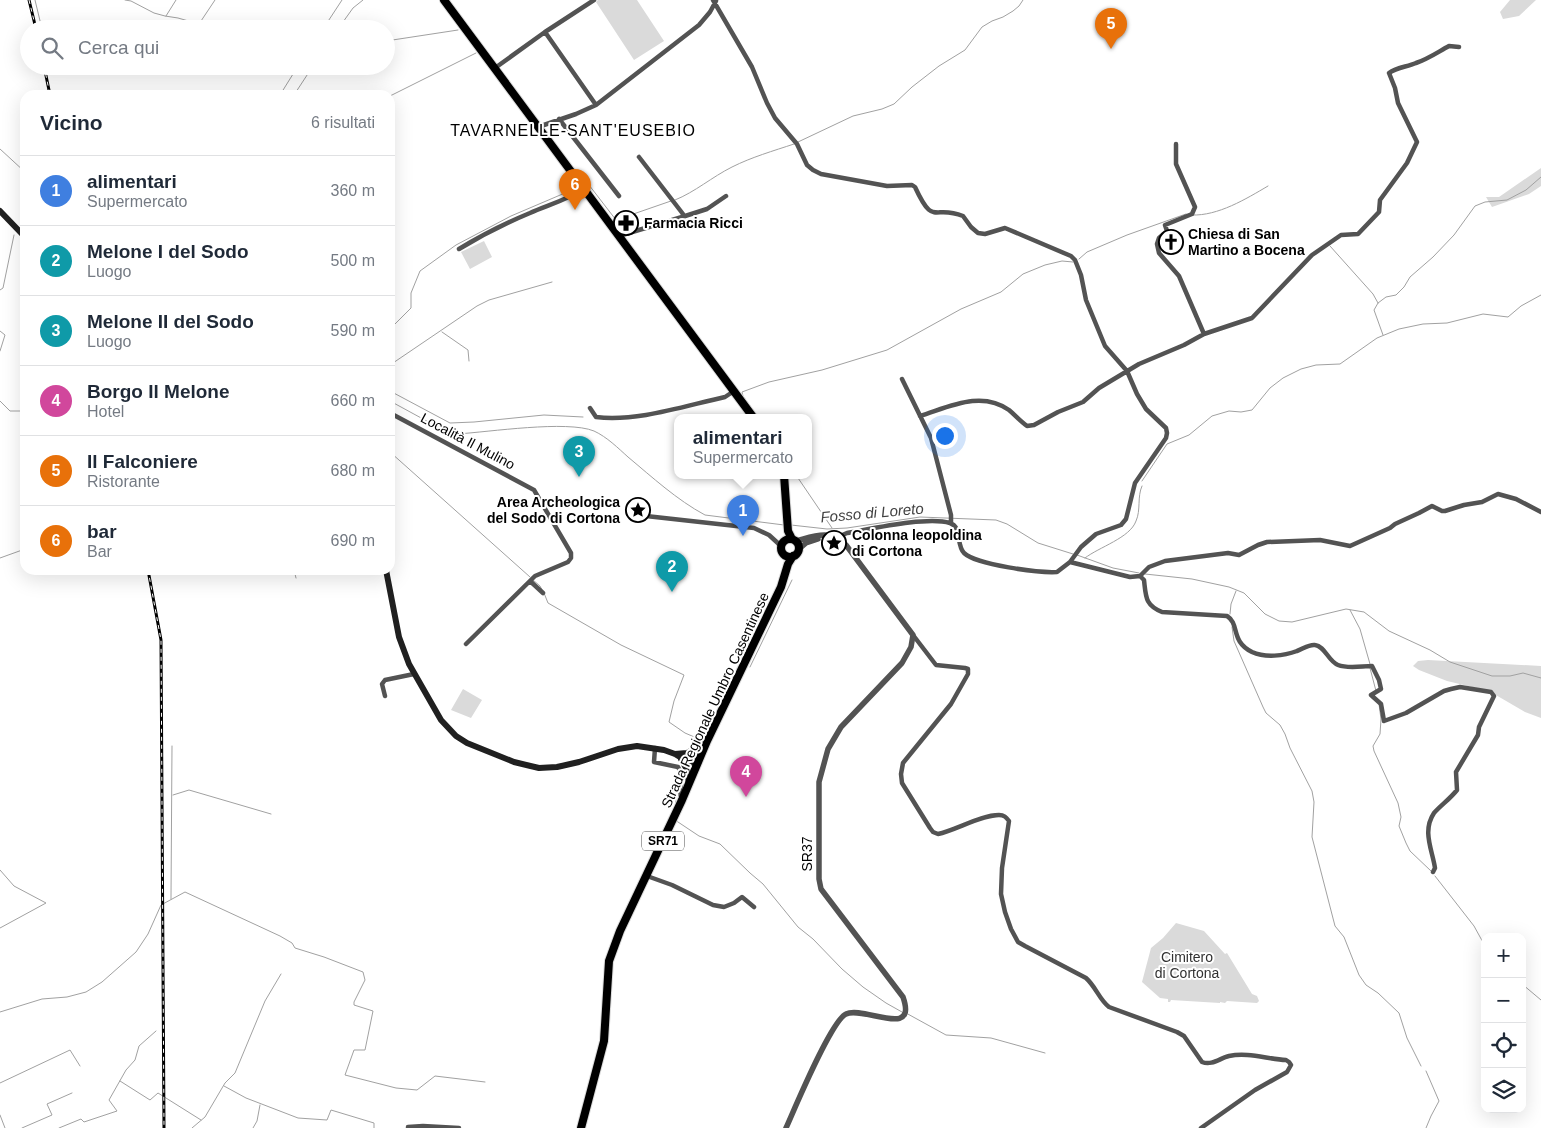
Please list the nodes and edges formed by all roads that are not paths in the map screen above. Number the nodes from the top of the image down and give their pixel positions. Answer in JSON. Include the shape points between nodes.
{"nodes":[{"id":1,"x":444,"y":0,"type":"edge"},
{"id":2,"x":594,"y":0,"type":"edge"},
{"id":3,"x":715,"y":1,"type":"edge"},
{"id":4,"x":545,"y":32,"type":"junction"},
{"id":5,"x":1459,"y":48,"type":"dead end"},
{"id":6,"x":495,"y":68,"type":"junction"},
{"id":7,"x":596,"y":104,"type":"junction"},
{"id":8,"x":559,"y":119,"type":"junction"},
{"id":9,"x":538,"y":127,"type":"junction"},
{"id":10,"x":1176,"y":144,"type":"dead end"},
{"id":11,"x":639,"y":157,"type":"dead end"},
{"id":12,"x":584,"y":188,"type":"junction"},
{"id":13,"x":619,"y":196,"type":"dead end"},
{"id":14,"x":726,"y":196,"type":"dead end"},
{"id":15,"x":0,"y":211,"type":"edge"},
{"id":16,"x":682,"y":217,"type":"junction"},
{"id":17,"x":20,"y":232,"type":"edge"},
{"id":18,"x":619,"y":236,"type":"junction"},
{"id":19,"x":459,"y":249,"type":"dead end"},
{"id":20,"x":1204,"y":334,"type":"junction"},
{"id":21,"x":1127,"y":371,"type":"junction"},
{"id":22,"x":902,"y":378,"type":"dead end"},
{"id":23,"x":734,"y":391,"type":"junction"},
{"id":24,"x":590,"y":408,"type":"dead end"},
{"id":25,"x":751,"y":414,"type":"edge"},
{"id":26,"x":395,"y":415,"type":"edge"},
{"id":27,"x":920,"y":416,"type":"junction"},
{"id":28,"x":784,"y":479,"type":"edge"},
{"id":29,"x":1541,"y":512,"type":"edge"},
{"id":30,"x":628,"y":514,"type":"dead end"},
{"id":31,"x":951,"y":522,"type":"junction"},
{"id":32,"x":835,"y":536,"type":"junction"},
{"id":33,"x":787,"y":544,"type":"junction"},
{"id":34,"x":799,"y":549,"type":"junction"},
{"id":35,"x":793,"y":556,"type":"junction"},
{"id":36,"x":1070,"y":562,"type":"junction"},
{"id":37,"x":787,"y":567,"type":"junction"},
{"id":38,"x":387,"y":575,"type":"edge"},
{"id":39,"x":1140,"y":576,"type":"junction"},
{"id":40,"x":530,"y":581,"type":"junction"},
{"id":41,"x":543,"y":593,"type":"dead end"},
{"id":42,"x":913,"y":635,"type":"junction"},
{"id":43,"x":466,"y":644,"type":"dead end"},
{"id":44,"x":414,"y":674,"type":"junction"},
{"id":45,"x":385,"y":696,"type":"dead end"},
{"id":46,"x":707,"y":741,"type":"junction"},
{"id":47,"x":655,"y":748,"type":"junction"},
{"id":48,"x":687,"y":753,"type":"junction"},
{"id":49,"x":675,"y":754,"type":"junction"},
{"id":50,"x":681,"y":759,"type":"junction"},
{"id":51,"x":698,"y":762,"type":"junction"},
{"id":52,"x":689,"y":785,"type":"junction"},
{"id":53,"x":682,"y":800,"type":"junction"},
{"id":54,"x":1433,"y":872,"type":"dead end"},
{"id":55,"x":647,"y":876,"type":"junction"},
{"id":56,"x":754,"y":907,"type":"dead end"},
{"id":57,"x":408,"y":1127,"type":"edge"},
{"id":58,"x":460,"y":1128,"type":"edge"},
{"id":59,"x":581,"y":1128,"type":"edge"},
{"id":60,"x":786,"y":1128,"type":"edge"},
{"id":61,"x":1202,"y":1128,"type":"edge"}],
"edges":[{"from":1,"to":6,"type":"main road"},
{"from":2,"to":4,"type":"street"},
{"from":3,"to":7,"type":"street","via":[[699,25]]},
{"from":3,"to":21,"type":"street","via":[[752,67],[771,110],[807,165],[821,174],[887,186],[912,185],[928,210],[935,214],[963,216],[978,233],[1005,228],[1071,256],[1079,267],[1086,300],[1105,346]]},
{"from":4,"to":6,"type":"street"},
{"from":4,"to":7,"type":"street"},
{"from":5,"to":20,"type":"street","via":[[1449,46],[1389,73],[1398,103],[1417,142],[1408,163],[1380,200],[1379,212],[1358,234],[1341,235],[1312,255],[1252,318]]},
{"from":6,"to":9,"type":"main road"},
{"from":7,"to":8,"type":"street"},
{"from":8,"to":9,"type":"street"},
{"from":8,"to":13,"type":"street"},
{"from":9,"to":12,"type":"main road"},
{"from":10,"to":20,"type":"street","via":[[1176,164],[1195,207],[1192,214],[1165,225],[1167,231],[1157,244],[1159,252],[1179,276]]},
{"from":11,"to":16,"type":"street","via":[[683,214]]},
{"from":12,"to":18,"type":"main road"},
{"from":12,"to":19,"type":"street"},
{"from":14,"to":16,"type":"street","via":[[707,209]]},
{"from":15,"to":17,"type":"main road"},
{"from":16,"to":18,"type":"street"},
{"from":18,"to":23,"type":"main road"},
{"from":20,"to":21,"type":"street"},
{"from":21,"to":27,"type":"street","via":[[1083,402],[1034,425],[1027,426],[1008,410],[985,400],[969,401]]},
{"from":21,"to":36,"type":"street","via":[[1146,409],[1166,428],[1166,438],[1135,483],[1126,519],[1121,525],[1096,534]]},
{"from":22,"to":27,"type":"street"},
{"from":23,"to":24,"type":"street","via":[[725,397],[639,416],[596,417]]},
{"from":23,"to":25,"type":"main road"},
{"from":26,"to":40,"type":"street","name":"Località Il Mulino","via":[[534,490],[571,558]]},
{"from":27,"to":31,"type":"street","via":[[931,438]]},
{"from":28,"to":33,"type":"main road"},
{"from":29,"to":39,"type":"street","via":[[1498,494],[1482,502],[1442,512],[1435,506],[1427,508],[1357,545],[1320,540],[1267,542],[1239,555],[1228,553],[1165,561],[1149,567]]},
{"from":30,"to":33,"type":"street","via":[[754,528]]},
{"from":31,"to":32,"type":"street","via":[[915,522]]},
{"from":31,"to":36,"type":"street","via":[[957,530],[964,554],[998,566],[1057,572]]},
{"from":32,"to":33,"type":"street","via":[[820,535]]},
{"from":32,"to":34,"type":"street","via":[[812,541]]},
{"from":32,"to":42,"type":"street","via":[[846,545]]},
{"from":33,"to":34,"type":"main road"},
{"from":33,"to":35,"type":"main road","via":[[788,557]]},
{"from":33,"to":37,"type":"main road"},
{"from":34,"to":35,"type":"main road","number":"SR71"},
{"from":35,"to":37,"type":"main road","number":"SR71"},
{"from":36,"to":39,"type":"street","via":[[1130,577]]},
{"from":37,"to":46,"type":"main road","name":"Strada Regionale Umbro Casentinese","number":"SR71"},
{"from":38,"to":44,"type":"main road","via":[[403,652]]},
{"from":39,"to":54,"type":"street","via":[[1144,580],[1150,606],[1162,612],[1227,616],[1233,620],[1238,640],[1260,655],[1296,652],[1316,645],[1337,665],[1372,666],[1381,689],[1371,695],[1381,704],[1384,721],[1406,713],[1444,691],[1460,687],[1491,692],[1494,696],[1478,735],[1456,772],[1457,790],[1433,815],[1428,833],[1435,863]]},
{"from":40,"to":41,"type":"street"},
{"from":40,"to":43,"type":"street"},
{"from":42,"to":60,"type":"street","name":"SR37","via":[[912,647],[902,663],[841,727],[828,749],[819,782],[821,889],[903,997],[904,1016],[894,1020],[850,1012],[840,1018]]},
{"from":42,"to":61,"type":"street","via":[[936,665],[965,668],[968,674],[951,704],[903,762],[902,783],[930,828],[938,834],[999,815],[1009,821],[1001,894],[1018,942],[1086,978],[1109,1007],[1184,1036],[1202,1062],[1207,1064],[1227,1056],[1243,1055],[1289,1062],[1288,1072],[1255,1090]]},
{"from":44,"to":45,"type":"street","via":[[385,680],[382,684]]},
{"from":44,"to":47,"type":"main road","via":[[441,720],[456,736],[526,766],[539,768],[579,762],[627,747]]},
{"from":46,"to":48,"type":"main road"},
{"from":46,"to":51,"type":"main road","name":"Strada Regionale Umbro Casentinese","number":"SR71"},
{"from":47,"to":49,"type":"main road"},
{"from":47,"to":53,"type":"street","via":[[654,762],[678,766],[683,780],[679,793]]},
{"from":48,"to":49,"type":"main road"},
{"from":48,"to":51,"type":"main road"},
{"from":49,"to":50,"type":"main road"},
{"from":50,"to":51,"type":"main road"},
{"from":50,"to":52,"type":"main road"},
{"from":51,"to":52,"type":"main road","name":"Strada Regionale Umbro Casentinese","number":"SR71"},
{"from":52,"to":53,"type":"main road","name":"Strada Regionale Umbro Casentinese","number":"SR71"},
{"from":53,"to":55,"type":"main road","name":"Strada Regionale Umbro Casentinese","number":"SR71"},
{"from":55,"to":56,"type":"street","via":[[713,905],[724,906],[742,898]]},
{"from":55,"to":59,"type":"main road","name":"Strada Regionale Umbro Casentinese","number":"SR71","via":[[620,930],[609,961],[604,1041]]},
{"from":57,"to":58,"type":"street"}]}
